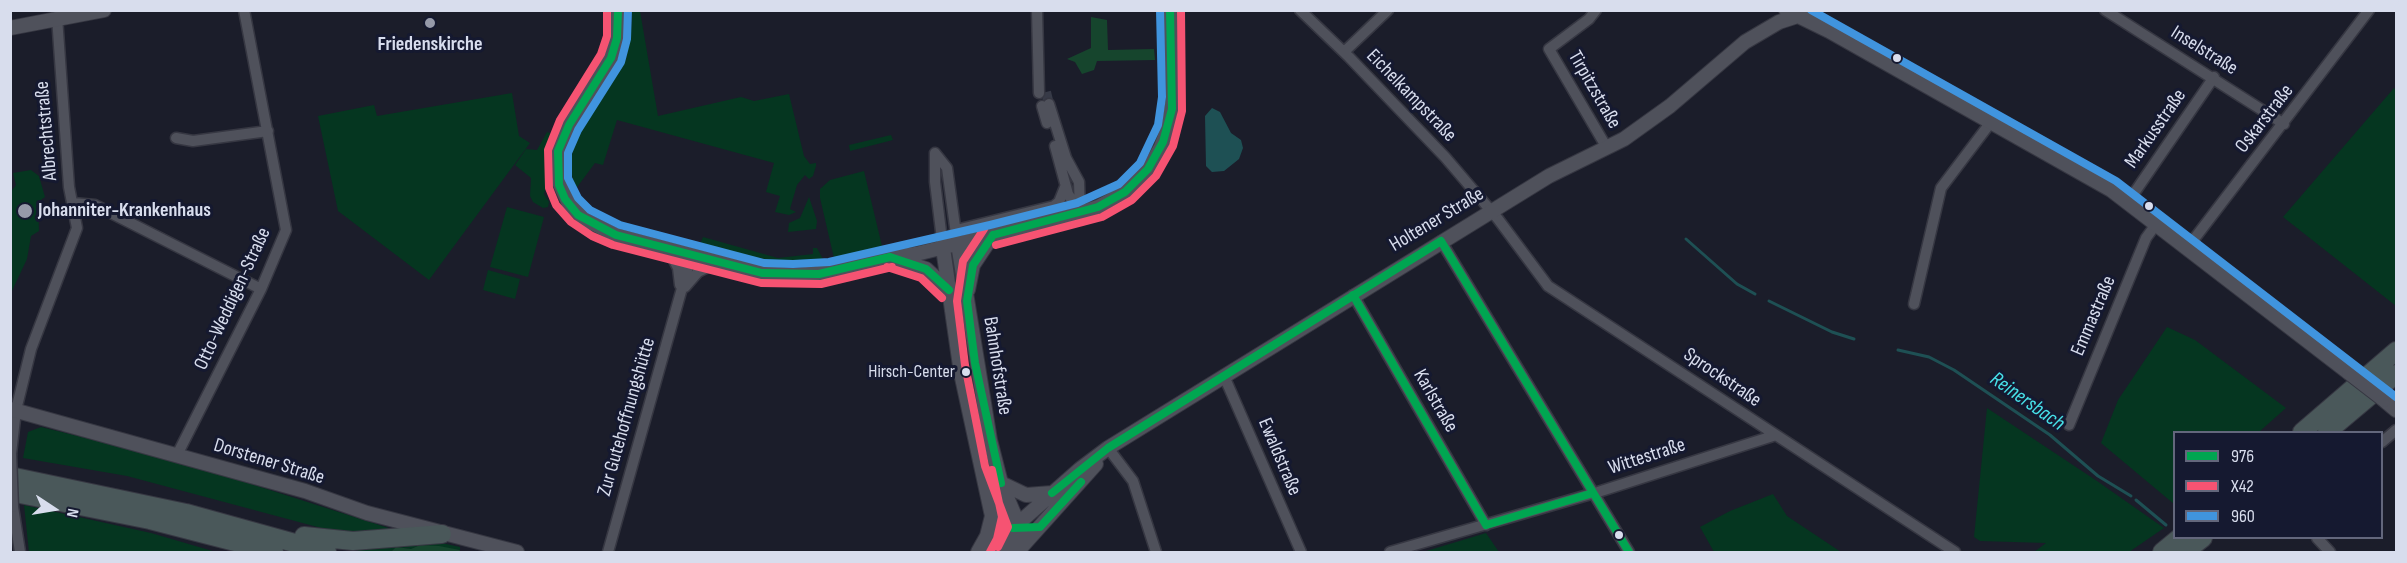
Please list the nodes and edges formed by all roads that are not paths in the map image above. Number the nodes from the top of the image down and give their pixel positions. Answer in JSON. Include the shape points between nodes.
{"nodes":[{"id":1,"x":104,"y":10,"type":"edge"},
{"id":2,"x":244,"y":10,"type":"edge"},
{"id":3,"x":618,"y":10,"type":"edge"},
{"id":4,"x":1037,"y":10,"type":"edge"},
{"id":5,"x":1170,"y":10,"type":"edge"},
{"id":6,"x":1300,"y":10,"type":"edge"},
{"id":7,"x":1388,"y":10,"type":"edge"},
{"id":8,"x":1596,"y":10,"type":"edge"},
{"id":9,"x":1786,"y":10,"type":"edge"},
{"id":10,"x":1816,"y":10,"type":"edge"},
{"id":11,"x":2105,"y":10,"type":"edge"},
{"id":12,"x":2369,"y":10,"type":"edge"},
{"id":13,"x":57,"y":17,"type":"junction"},
{"id":14,"x":1799,"y":17,"type":"junction"},
{"id":15,"x":10,"y":28,"type":"edge"},
{"id":16,"x":1344,"y":52,"type":"junction"},
{"id":17,"x":2214,"y":77,"type":"junction"},
{"id":18,"x":1042,"y":93,"type":"tunnel mouth"},
{"id":19,"x":1991,"y":122,"type":"junction"},
{"id":20,"x":2284,"y":124,"type":"junction"},
{"id":21,"x":268,"y":131,"type":"junction"},
{"id":22,"x":176,"y":138,"type":"dead end"},
{"id":23,"x":1607,"y":148,"type":"junction"},
{"id":24,"x":1064,"y":191,"type":"junction"},
{"id":25,"x":2128,"y":202,"type":"junction"},
{"id":26,"x":73,"y":203,"type":"junction"},
{"id":27,"x":1490,"y":211,"type":"junction"},
{"id":28,"x":1080,"y":213,"type":"junction"},
{"id":29,"x":2157,"y":223,"type":"junction"},
{"id":30,"x":993,"y":235,"type":"junction"},
{"id":31,"x":957,"y":237,"type":"junction"},
{"id":32,"x":1441,"y":241,"type":"junction"},
{"id":33,"x":2188,"y":247,"type":"junction"},
{"id":34,"x":944,"y":248,"type":"junction"},
{"id":35,"x":668,"y":249,"type":"junction"},
{"id":36,"x":691,"y":256,"type":"junction"},
{"id":37,"x":890,"y":257,"type":"junction"},
{"id":38,"x":716,"y":262,"type":"junction"},
{"id":39,"x":261,"y":290,"type":"junction"},
{"id":40,"x":949,"y":290,"type":"junction"},
{"id":41,"x":681,"y":292,"type":"junction"},
{"id":42,"x":1353,"y":295,"type":"junction"},
{"id":43,"x":967,"y":301,"type":"junction"},
{"id":44,"x":1914,"y":304,"type":"dead end"},
{"id":45,"x":2397,"y":351,"type":"edge"},
{"id":46,"x":2397,"y":374,"type":"edge"},
{"id":47,"x":1224,"y":376,"type":"junction"},
{"id":48,"x":13,"y":410,"type":"edge"},
{"id":49,"x":2397,"y":410,"type":"edge"},
{"id":50,"x":2069,"y":425,"type":"dead end"},
{"id":51,"x":2397,"y":430,"type":"edge"},
{"id":52,"x":2303,"y":431,"type":"edge"},
{"id":53,"x":2328,"y":431,"type":"edge"},
{"id":54,"x":1776,"y":435,"type":"junction"},
{"id":55,"x":2383,"y":441,"type":"edge"},
{"id":56,"x":1108,"y":448,"type":"junction"},
{"id":57,"x":11,"y":454,"type":"edge"},
{"id":58,"x":177,"y":455,"type":"junction"},
{"id":59,"x":10,"y":476,"type":"edge"},
{"id":60,"x":1001,"y":483,"type":"junction"},
{"id":61,"x":1593,"y":493,"type":"junction"},
{"id":62,"x":1052,"y":494,"type":"junction"},
{"id":63,"x":12,"y":499,"type":"edge"},
{"id":64,"x":992,"y":516,"type":"junction"},
{"id":65,"x":1486,"y":525,"type":"junction"},
{"id":66,"x":1018,"y":526,"type":"junction"},
{"id":67,"x":242,"y":527,"type":"junction"},
{"id":68,"x":1040,"y":527,"type":"junction"},
{"id":69,"x":182,"y":528,"type":"junction"},
{"id":70,"x":442,"y":534,"type":"junction"},
{"id":71,"x":2177,"y":539,"type":"edge"},
{"id":72,"x":2201,"y":539,"type":"edge"},
{"id":73,"x":2319,"y":539,"type":"edge"},
{"id":74,"x":20,"y":552,"type":"edge"},
{"id":75,"x":245,"y":552,"type":"edge"},
{"id":76,"x":274,"y":552,"type":"edge"},
{"id":77,"x":327,"y":552,"type":"edge"},
{"id":78,"x":517,"y":552,"type":"edge"},
{"id":79,"x":608,"y":552,"type":"edge"},
{"id":80,"x":978,"y":552,"type":"edge"},
{"id":81,"x":986,"y":552,"type":"edge"},
{"id":82,"x":1007,"y":552,"type":"edge"},
{"id":83,"x":1017,"y":552,"type":"edge"},
{"id":84,"x":1156,"y":552,"type":"edge"},
{"id":85,"x":1301,"y":552,"type":"edge"},
{"id":86,"x":1390,"y":552,"type":"edge"},
{"id":87,"x":1629,"y":552,"type":"edge"},
{"id":88,"x":1955,"y":552,"type":"edge"},
{"id":89,"x":2162,"y":552,"type":"edge"},
{"id":90,"x":2185,"y":552,"type":"edge"},
{"id":91,"x":2330,"y":552,"type":"edge"}],
"edges":[{"from":1,"to":13,"type":"main road"},
{"from":2,"to":21,"type":"street","name":"Otto-Weddigen-Straße"},
{"from":3,"to":35,"type":"main road","via":[[618,32],[611,58],[563,137],[557,161],[558,180],[569,204],[590,224]]},
{"from":4,"to":18,"type":"street"},
{"from":5,"to":28,"type":"main road","via":[[1173,98],[1163,142],[1148,169],[1132,186],[1116,198]]},
{"from":6,"to":16,"type":"street","name":"Eichelkampstraße"},
{"from":7,"to":16,"type":"street"},
{"from":8,"to":23,"type":"street","name":"Tirpitzstraße","via":[[1549,49]]},
{"from":9,"to":14,"type":"main road"},
{"from":10,"to":14,"type":"main road","name":"Holtener Straße"},
{"from":11,"to":17,"type":"street","name":"Inselstraße"},
{"from":12,"to":20,"type":"street","name":"Oskarstraße"},
{"from":13,"to":15,"type":"main road"},
{"from":13,"to":26,"type":"street","name":"Albrechtstraße"},
{"from":14,"to":19,"type":"main road"},
{"from":14,"to":23,"type":"main road","name":"Holtener Straße","via":[[1775,24],[1737,47],[1649,123]]},
{"from":16,"to":27,"type":"street","name":"Eichelkampstraße"},
{"from":17,"to":20,"type":"street","name":"Inselstraße"},
{"from":17,"to":25,"type":"street","name":"Markusstraße"},
{"from":19,"to":25,"type":"main road"},
{"from":19,"to":44,"type":"street","via":[[1946,178]]},
{"from":20,"to":33,"type":"street","name":"Oskarstraße"},
{"from":21,"to":22,"type":"street","via":[[194,141]]},
{"from":21,"to":39,"type":"street","name":"Otto-Weddigen-Straße","via":[[286,225]]},
{"from":23,"to":27,"type":"main road","name":"Holtener Straße"},
{"from":24,"to":28,"type":"street"},
{"from":24,"to":28,"type":"street","via":[[1045,105],[1078,182]]},
{"from":24,"to":31,"type":"street","via":[[1054,206]]},
{"from":25,"to":29,"type":"main road"},
{"from":26,"to":39,"type":"street","via":[[95,205]]},
{"from":26,"to":48,"type":"street","name":"Albrechtstraße","via":[[76,228],[35,336]]},
{"from":27,"to":32,"type":"main road","name":"Holtener Straße"},
{"from":27,"to":54,"type":"street","name":"Sprockstraße","via":[[1548,286]]},
{"from":28,"to":30,"type":"main road"},
{"from":29,"to":33,"type":"main road"},
{"from":29,"to":50,"type":"street","name":"Emmastraße","via":[[2146,238]]},
{"from":30,"to":31,"type":"main road"},
{"from":30,"to":43,"type":"main road","via":[[973,265]]},
{"from":31,"to":34,"type":"main road"},
{"from":31,"to":34,"type":"street","name":"Bahnhofstraße","via":[[947,168],[935,153]]},
{"from":31,"to":43,"type":"main road","name":"Bahnhofstraße"},
{"from":32,"to":42,"type":"main road","name":"Holtener Straße"},
{"from":32,"to":61,"type":"street"},
{"from":33,"to":49,"type":"main road","bridge":true},
{"from":34,"to":37,"type":"main road"},
{"from":34,"to":40,"type":"main road","name":"Bahnhofstraße"},
{"from":35,"to":36,"type":"main road"},
{"from":35,"to":41,"type":"street","name":"Zur Gutehoffnungshütte","via":[[678,268]]},
{"from":36,"to":38,"type":"main road"},
{"from":36,"to":41,"type":"street","name":"Zur Gutehoffnungshütte"},
{"from":37,"to":38,"type":"main road","via":[[809,275],[762,273]]},
{"from":37,"to":40,"type":"main road","via":[[926,269]]},
{"from":38,"to":41,"type":"street","name":"Zur Gutehoffnungshütte","via":[[698,272]]},
{"from":39,"to":58,"type":"street","name":"Otto-Weddigen-Straße"},
{"from":40,"to":64,"type":"main road","name":"Bahnhofstraße","via":[[961,373]]},
{"from":41,"to":79,"type":"street","name":"Zur Gutehoffnungshütte"},
{"from":42,"to":47,"type":"main road","name":"Holtener Straße"},
{"from":42,"to":65,"type":"street","name":"Karlstraße"},
{"from":43,"to":60,"type":"main road","name":"Bahnhofstraße","via":[[985,414]]},
{"from":45,"to":52,"type":"highway"},
{"from":46,"to":53,"type":"highway"},
{"from":47,"to":56,"type":"main road","name":"Holtener Straße"},
{"from":47,"to":85,"type":"street","name":"Ewaldstraße"},
{"from":48,"to":57,"type":"street","name":"Albrechtstraße"},
{"from":48,"to":58,"type":"main road","name":"Dorstener Straße"},
{"from":51,"to":55,"type":"street"},
{"from":54,"to":61,"type":"street","name":"Wittestraße"},
{"from":54,"to":88,"type":"street","name":"Sprockstraße"},
{"from":56,"to":62,"type":"main road","name":"Holtener Straße"},
{"from":56,"to":68,"type":"main road","name":"Holtener Straße"},
{"from":56,"to":84,"type":"street","via":[[1133,481]]},
{"from":57,"to":63,"type":"street","name":"Albrechtstraße","bridge":true},
{"from":58,"to":70,"type":"main road","name":"Dorstener Straße"},
{"from":59,"to":67,"type":"highway","via":[[121,497]]},
{"from":60,"to":62,"type":"main road","via":[[1026,495]]},
{"from":60,"to":66,"type":"main road","name":"Bahnhofstraße"},
{"from":61,"to":65,"type":"street","name":"Wittestraße"},
{"from":61,"to":87,"type":"street"},
{"from":62,"to":66,"type":"main road","name":"Holtener Straße"},
{"from":63,"to":69,"type":"highway"},
{"from":63,"to":74,"type":"street","name":"Albrechtstraße"},
{"from":64,"to":66,"type":"main road"},
{"from":64,"to":80,"type":"main road"},
{"from":65,"to":86,"type":"street","name":"Wittestraße"},
{"from":66,"to":68,"type":"main road"},
{"from":66,"to":81,"type":"main road","name":"Holtener Straße"},
{"from":66,"to":82,"type":"main road","name":"Holtener Straße"},
{"from":67,"to":70,"type":"highway","via":[[353,541]]},
{"from":67,"to":77,"type":"highway"},
{"from":68,"to":83,"type":"main road","name":"Holtener Straße"},
{"from":69,"to":75,"type":"highway"},
{"from":69,"to":76,"type":"highway"},
{"from":70,"to":78,"type":"main road","name":"Dorstener Straße"},
{"from":71,"to":89,"type":"highway"},
{"from":72,"to":90,"type":"highway"},
{"from":73,"to":91,"type":"street"}]}
